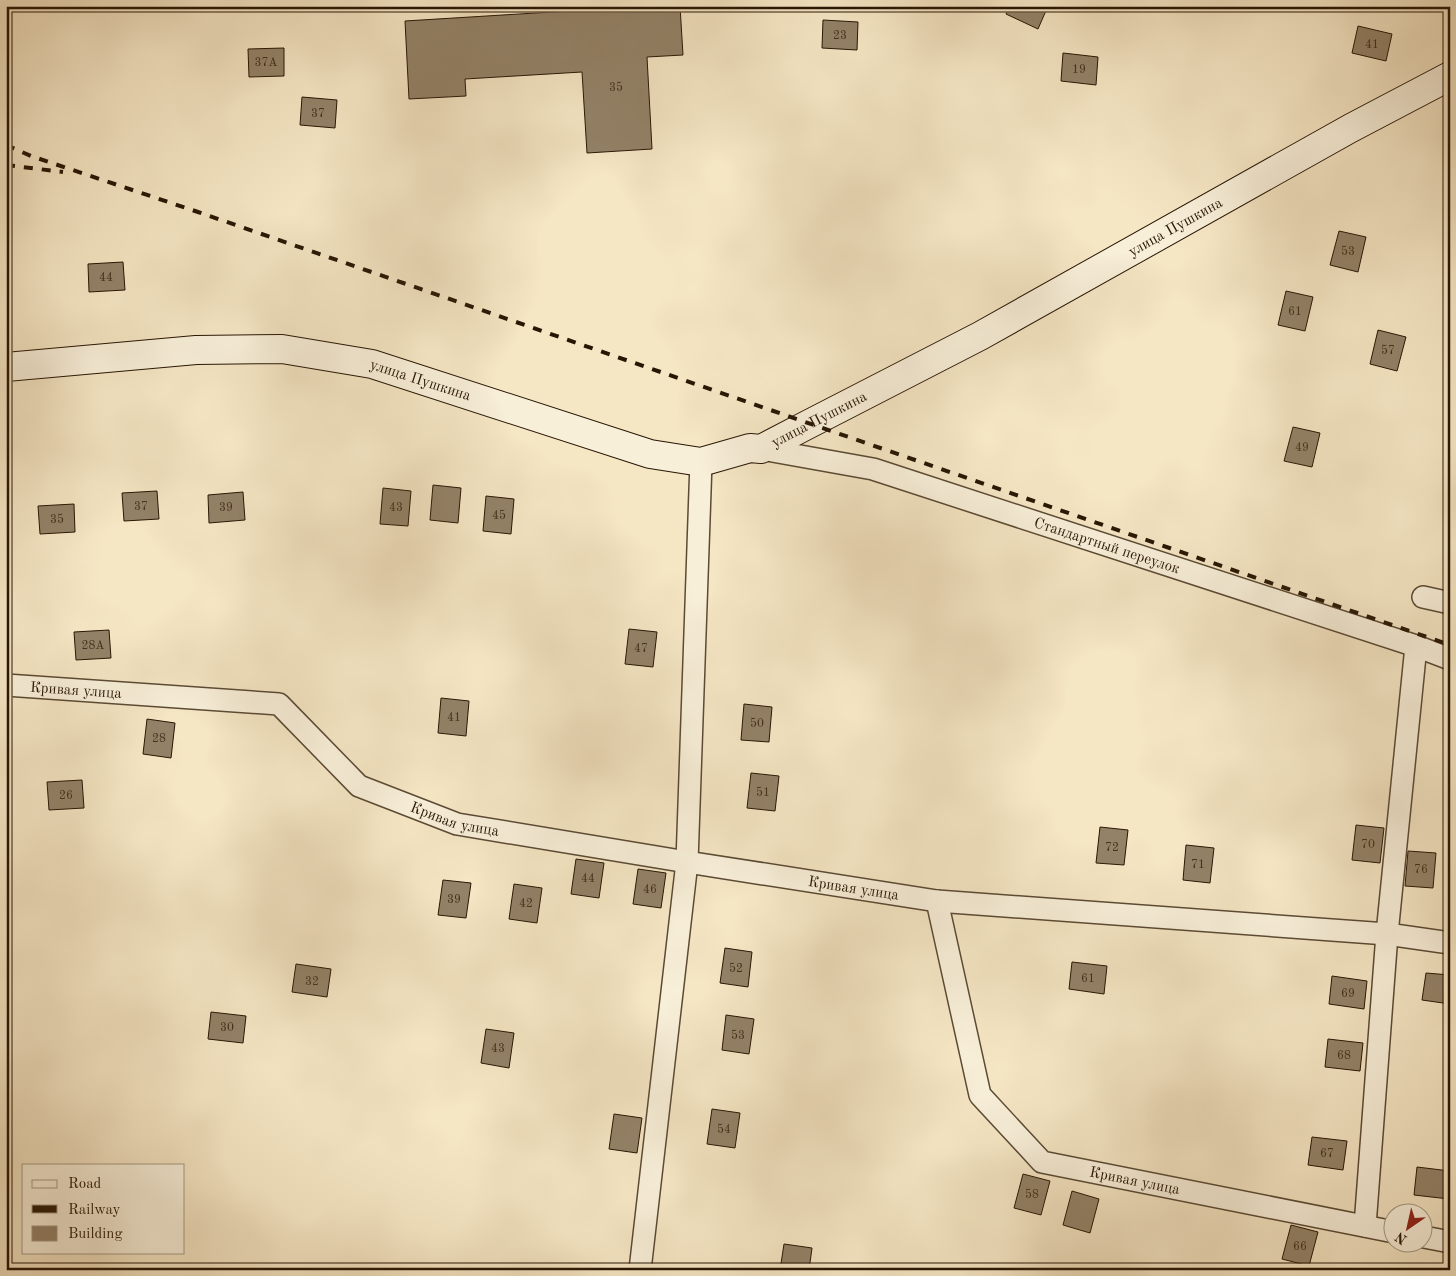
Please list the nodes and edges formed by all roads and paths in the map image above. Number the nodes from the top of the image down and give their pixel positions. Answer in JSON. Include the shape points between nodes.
{"nodes":[{"id":1,"x":1450,"y":76,"type":"edge"},
{"id":2,"x":6,"y":367,"type":"edge"},
{"id":3,"x":761,"y":449,"type":"junction"},
{"id":4,"x":701,"y":462,"type":"junction"},
{"id":5,"x":1423,"y":596,"type":"dead end"},
{"id":6,"x":1450,"y":603,"type":"edge"},
{"id":7,"x":1416,"y":646,"type":"junction"},
{"id":8,"x":1450,"y":658,"type":"edge"},
{"id":9,"x":6,"y":685,"type":"edge"},
{"id":10,"x":687,"y":862,"type":"junction"},
{"id":11,"x":937,"y":901,"type":"junction"},
{"id":12,"x":1387,"y":934,"type":"junction"},
{"id":13,"x":1450,"y":943,"type":"edge"},
{"id":14,"x":1365,"y":1226,"type":"junction"},
{"id":15,"x":1384,"y":1230,"type":"edge"},
{"id":16,"x":1434,"y":1239,"type":"edge"},
{"id":17,"x":1450,"y":1242,"type":"edge"},
{"id":18,"x":640,"y":1270,"type":"edge"}],
"edges":[{"from":1,"to":3,"type":"main road","name":"улица Пушкина","via":[[1350,128],[980,336]]},
{"from":2,"to":4,"type":"main road","name":"улица Пушкина","via":[[196,350],[282,348],[372,364],[650,454]]},
{"from":3,"to":4,"type":"main road","name":"улица Пушкина","via":[[750,448]]},
{"from":3,"to":7,"type":"street","name":"Стандартный переулок","via":[[873,469]]},
{"from":4,"to":10,"type":"street"},
{"from":5,"to":6,"type":"street"},
{"from":7,"to":8,"type":"street","name":"Стандартный переулок"},
{"from":7,"to":12,"type":"street"},
{"from":9,"to":10,"type":"street","name":"Кривая улица","via":[[279,704],[359,786],[448,821]]},
{"from":10,"to":11,"type":"street","name":"Кривая улица"},
{"from":10,"to":18,"type":"street"},
{"from":11,"to":12,"type":"street","name":"Кривая улица"},
{"from":11,"to":14,"type":"street","name":"Кривая улица","via":[[980,1095],[1042,1162]]},
{"from":12,"to":13,"type":"street","name":"Кривая улица"},
{"from":12,"to":14,"type":"street"},
{"from":14,"to":15,"type":"street","name":"Кривая улица"},
{"from":16,"to":17,"type":"street"}]}
